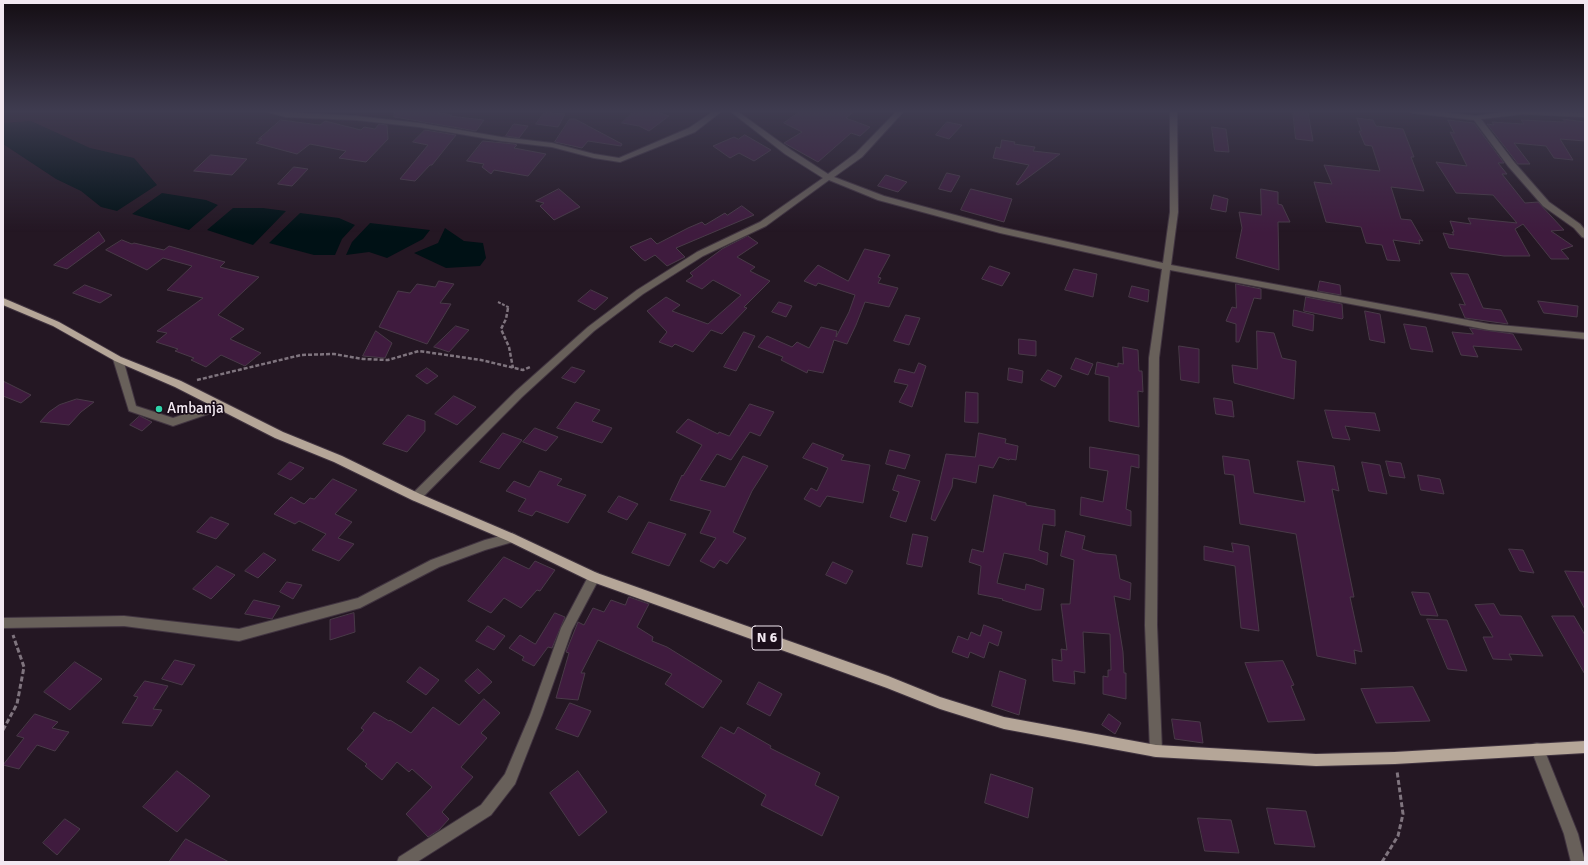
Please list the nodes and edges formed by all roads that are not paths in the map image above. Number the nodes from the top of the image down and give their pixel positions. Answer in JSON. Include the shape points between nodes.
{"nodes":[{"id":1,"x":576,"y":151,"type":"edge"},
{"id":2,"x":641,"y":151,"type":"edge"},
{"id":3,"x":787,"y":151,"type":"edge"},
{"id":4,"x":862,"y":151,"type":"edge"},
{"id":5,"x":1174,"y":151,"type":"edge"},
{"id":6,"x":1501,"y":151,"type":"edge"},
{"id":7,"x":827,"y":178,"type":"junction"},
{"id":8,"x":1585,"y":235,"type":"edge"},
{"id":9,"x":1167,"y":267,"type":"junction"},
{"id":10,"x":3,"y":301,"type":"edge"},
{"id":11,"x":1585,"y":336,"type":"edge"},
{"id":12,"x":118,"y":359,"type":"junction"},
{"id":13,"x":220,"y":406,"type":"junction"},
{"id":14,"x":416,"y":497,"type":"junction"},
{"id":15,"x":512,"y":538,"type":"junction"},
{"id":16,"x":594,"y":577,"type":"junction"},
{"id":17,"x":6,"y":623,"type":"edge"},
{"id":18,"x":1585,"y":747,"type":"edge"},
{"id":19,"x":1537,"y":749,"type":"junction"},
{"id":20,"x":1156,"y":751,"type":"junction"},
{"id":21,"x":404,"y":862,"type":"edge"},
{"id":22,"x":1578,"y":862,"type":"edge"}],
"edges":[{"from":1,"to":2,"type":"street","via":[[620,160]]},
{"from":3,"to":7,"type":"street"},
{"from":4,"to":7,"type":"street"},
{"from":5,"to":9,"type":"street","via":[[1174,212]]},
{"from":6,"to":8,"type":"street","via":[[1546,204]]},
{"from":7,"to":9,"type":"street","via":[[881,198],[1000,230]]},
{"from":7,"to":14,"type":"street","via":[[763,224],[700,254],[640,292],[591,330],[520,394]]},
{"from":9,"to":11,"type":"street","via":[[1489,327]]},
{"from":9,"to":20,"type":"street","via":[[1154,358],[1151,625]]},
{"from":10,"to":12,"type":"main road","number":"N 6","via":[[56,324]]},
{"from":12,"to":13,"type":"main road","number":"N 6","via":[[178,384]]},
{"from":12,"to":13,"type":"street","via":[[132,408],[173,422]]},
{"from":13,"to":14,"type":"main road","number":"N 6","via":[[279,435],[338,458]]},
{"from":14,"to":15,"type":"main road","number":"N 6"},
{"from":15,"to":16,"type":"main road","number":"N 6"},
{"from":15,"to":17,"type":"street","via":[[442,561],[360,603],[239,635],[124,621]]},
{"from":16,"to":20,"type":"main road","number":"N 6","via":[[940,703],[1004,723]]},
{"from":16,"to":21,"type":"street","via":[[567,628],[510,779],[486,810]]},
{"from":18,"to":19,"type":"main road","number":"N 6"},
{"from":19,"to":20,"type":"main road","number":"N 6","via":[[1316,760]]},
{"from":19,"to":22,"type":"street","via":[[1571,834]]}]}
